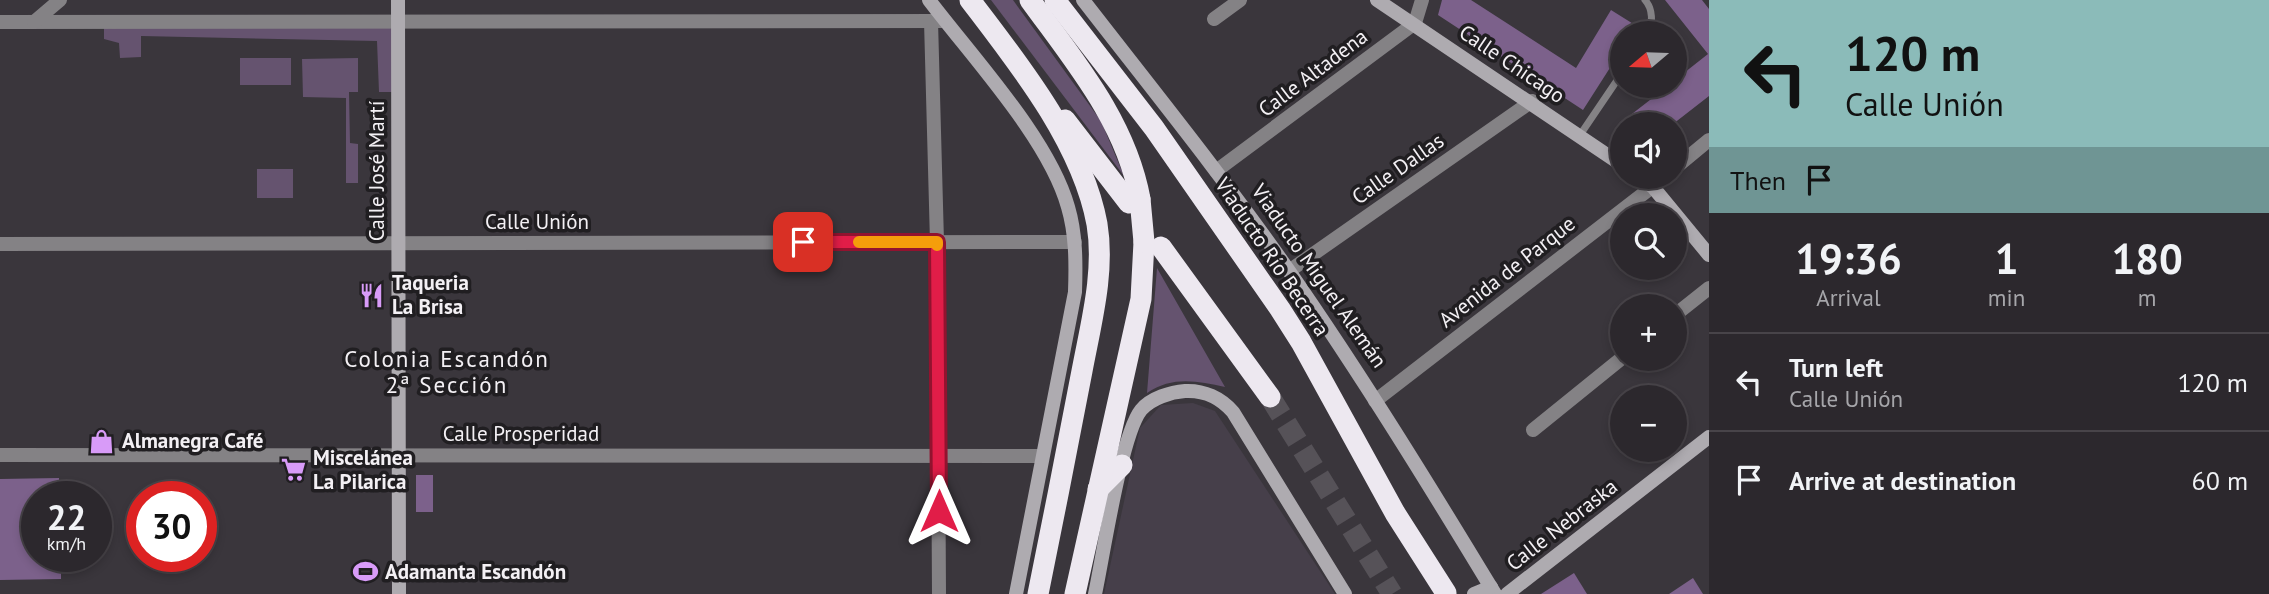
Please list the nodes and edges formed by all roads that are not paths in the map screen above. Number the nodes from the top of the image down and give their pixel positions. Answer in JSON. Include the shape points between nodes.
{"nodes":[{"id":1,"x":60,"y":0,"type":"edge"},
{"id":2,"x":397,"y":0,"type":"edge"},
{"id":3,"x":929,"y":0,"type":"edge"},
{"id":4,"x":970,"y":0,"type":"edge"},
{"id":5,"x":1030,"y":0,"type":"edge"},
{"id":6,"x":1055,"y":0,"type":"edge"},
{"id":7,"x":1083,"y":0,"type":"edge"},
{"id":8,"x":1240,"y":0,"type":"edge"},
{"id":9,"x":1377,"y":0,"type":"edge"},
{"id":10,"x":1422,"y":0,"type":"edge"},
{"id":11,"x":1645,"y":0,"type":"edge"},
{"id":12,"x":1214,"y":19,"type":"dead end"},
{"id":13,"x":938,"y":21,"type":"junction"},
{"id":14,"x":1651,"y":21,"type":"edge"},
{"id":15,"x":0,"y":22,"type":"edge"},
{"id":16,"x":34,"y":22,"type":"junction"},
{"id":17,"x":398,"y":22,"type":"junction"},
{"id":18,"x":1415,"y":23,"type":"junction"},
{"id":19,"x":1022,"y":67,"type":"junction"},
{"id":20,"x":1610,"y":91,"type":"edge"},
{"id":21,"x":1532,"y":101,"type":"junction"},
{"id":22,"x":1580,"y":135,"type":"junction"},
{"id":23,"x":1709,"y":140,"type":"edge"},
{"id":24,"x":1610,"y":156,"type":"edge"},
{"id":25,"x":1687,"y":158,"type":"edge"},
{"id":26,"x":1216,"y":171,"type":"junction"},
{"id":27,"x":1650,"y":189,"type":"edge"},
{"id":28,"x":1655,"y":189,"type":"edge"},
{"id":29,"x":1135,"y":201,"type":"junction"},
{"id":30,"x":937,"y":242,"type":"junction"},
{"id":31,"x":1075,"y":242,"type":"junction"},
{"id":32,"x":398,"y":243,"type":"junction"},
{"id":33,"x":0,"y":244,"type":"edge"},
{"id":34,"x":1153,"y":244,"type":"junction"},
{"id":35,"x":1709,"y":255,"type":"edge"},
{"id":36,"x":1289,"y":271,"type":"junction"},
{"id":37,"x":1709,"y":288,"type":"edge"},
{"id":38,"x":1687,"y":305,"type":"edge"},
{"id":39,"x":1610,"y":368,"type":"edge"},
{"id":40,"x":1270,"y":397,"type":"tunnel mouth"},
{"id":41,"x":1375,"y":401,"type":"junction"},
{"id":42,"x":1113,"y":421,"type":"junction"},
{"id":43,"x":1533,"y":430,"type":"dead end"},
{"id":44,"x":1709,"y":436,"type":"edge"},
{"id":45,"x":0,"y":454,"type":"edge"},
{"id":46,"x":399,"y":455,"type":"junction"},
{"id":47,"x":940,"y":456,"type":"junction"},
{"id":48,"x":1042,"y":456,"type":"junction"},
{"id":49,"x":1124,"y":458,"type":"junction"},
{"id":50,"x":1098,"y":489,"type":"junction"},
{"id":51,"x":1493,"y":590,"type":"edge"},
{"id":52,"x":1446,"y":593,"type":"edge"},
{"id":53,"x":399,"y":594,"type":"edge"},
{"id":54,"x":939,"y":594,"type":"edge"},
{"id":55,"x":1016,"y":594,"type":"edge"},
{"id":56,"x":1038,"y":594,"type":"edge"},
{"id":57,"x":1075,"y":594,"type":"edge"},
{"id":58,"x":1096,"y":594,"type":"edge"},
{"id":59,"x":1345,"y":594,"type":"edge"},
{"id":60,"x":1474,"y":594,"type":"edge"},
{"id":61,"x":1507,"y":594,"type":"edge"}],
"edges":[{"from":1,"to":16,"type":"street"},
{"from":2,"to":17,"type":"main road","name":"Calle José Martí"},
{"from":3,"to":13,"type":"main road"},
{"from":4,"to":19,"type":"highway"},
{"from":5,"to":29,"type":"highway","via":[[1118,127],[1131,159]]},
{"from":6,"to":52,"type":"highway","name":"Viaducto Río Becerra","via":[[1154,128],[1280,309],[1395,513]]},
{"from":7,"to":26,"type":"main road","name":"Viaducto Miguel Alemán"},
{"from":8,"to":12,"type":"street"},
{"from":9,"to":18,"type":"main road","name":"Calle Chicago"},
{"from":10,"to":18,"type":"street"},
{"from":11,"to":14,"type":"lane"},
{"from":13,"to":17,"type":"street"},
{"from":13,"to":30,"type":"street"},
{"from":13,"to":31,"type":"main road","via":[[1050,162],[1069,208]]},
{"from":15,"to":16,"type":"street"},
{"from":16,"to":17,"type":"street"},
{"from":17,"to":32,"type":"main road","name":"Calle José Martí"},
{"from":18,"to":21,"type":"main road","name":"Calle Chicago"},
{"from":18,"to":26,"type":"street","name":"Calle Altadena"},
{"from":19,"to":29,"type":"highway"},
{"from":19,"to":56,"type":"highway","via":[[1082,175],[1100,246],[1094,312]]},
{"from":20,"to":22,"type":"lane"},
{"from":21,"to":22,"type":"main road","name":"Calle Chicago"},
{"from":21,"to":36,"type":"street","name":"Calle Dallas"},
{"from":22,"to":24,"type":"main road","name":"Calle Chicago"},
{"from":23,"to":25,"type":"street"},
{"from":26,"to":36,"type":"main road","name":"Viaducto Miguel Alemán"},
{"from":27,"to":41,"type":"street","name":"Avenida de Parque"},
{"from":28,"to":35,"type":"main road"},
{"from":29,"to":34,"type":"highway","bridge":true},
{"from":30,"to":31,"type":"street","name":"Calle Unión"},
{"from":30,"to":32,"type":"street","name":"Calle Unión"},
{"from":30,"to":47,"type":"street"},
{"from":31,"to":48,"type":"main road","via":[[1075,292]]},
{"from":32,"to":33,"type":"street","name":"Calle Unión"},
{"from":32,"to":46,"type":"main road","name":"Calle José Martí"},
{"from":34,"to":40,"type":"highway"},
{"from":34,"to":42,"type":"highway"},
{"from":36,"to":41,"type":"main road","name":"Viaducto Miguel Alemán"},
{"from":37,"to":38,"type":"street"},
{"from":39,"to":43,"type":"street"},
{"from":41,"to":51,"type":"main road","name":"Viaducto Miguel Alemán"},
{"from":42,"to":49,"type":"highway"},
{"from":42,"to":50,"type":"highway"},
{"from":44,"to":61,"type":"main road","name":"Calle Nebraska"},
{"from":45,"to":46,"type":"street","name":"Calle Prosperidad"},
{"from":46,"to":47,"type":"street","name":"Calle Prosperidad"},
{"from":46,"to":53,"type":"main road","name":"Calle José Martí"},
{"from":47,"to":48,"type":"street","name":"Calle Prosperidad"},
{"from":47,"to":54,"type":"street"},
{"from":48,"to":55,"type":"main road"},
{"from":49,"to":50,"type":"highway"},
{"from":49,"to":58,"type":"main road"},
{"from":49,"to":59,"type":"main road","via":[[1140,411],[1154,400],[1184,391],[1221,400],[1233,412]]},
{"from":50,"to":57,"type":"highway"},
{"from":51,"to":60,"type":"main road"}]}
